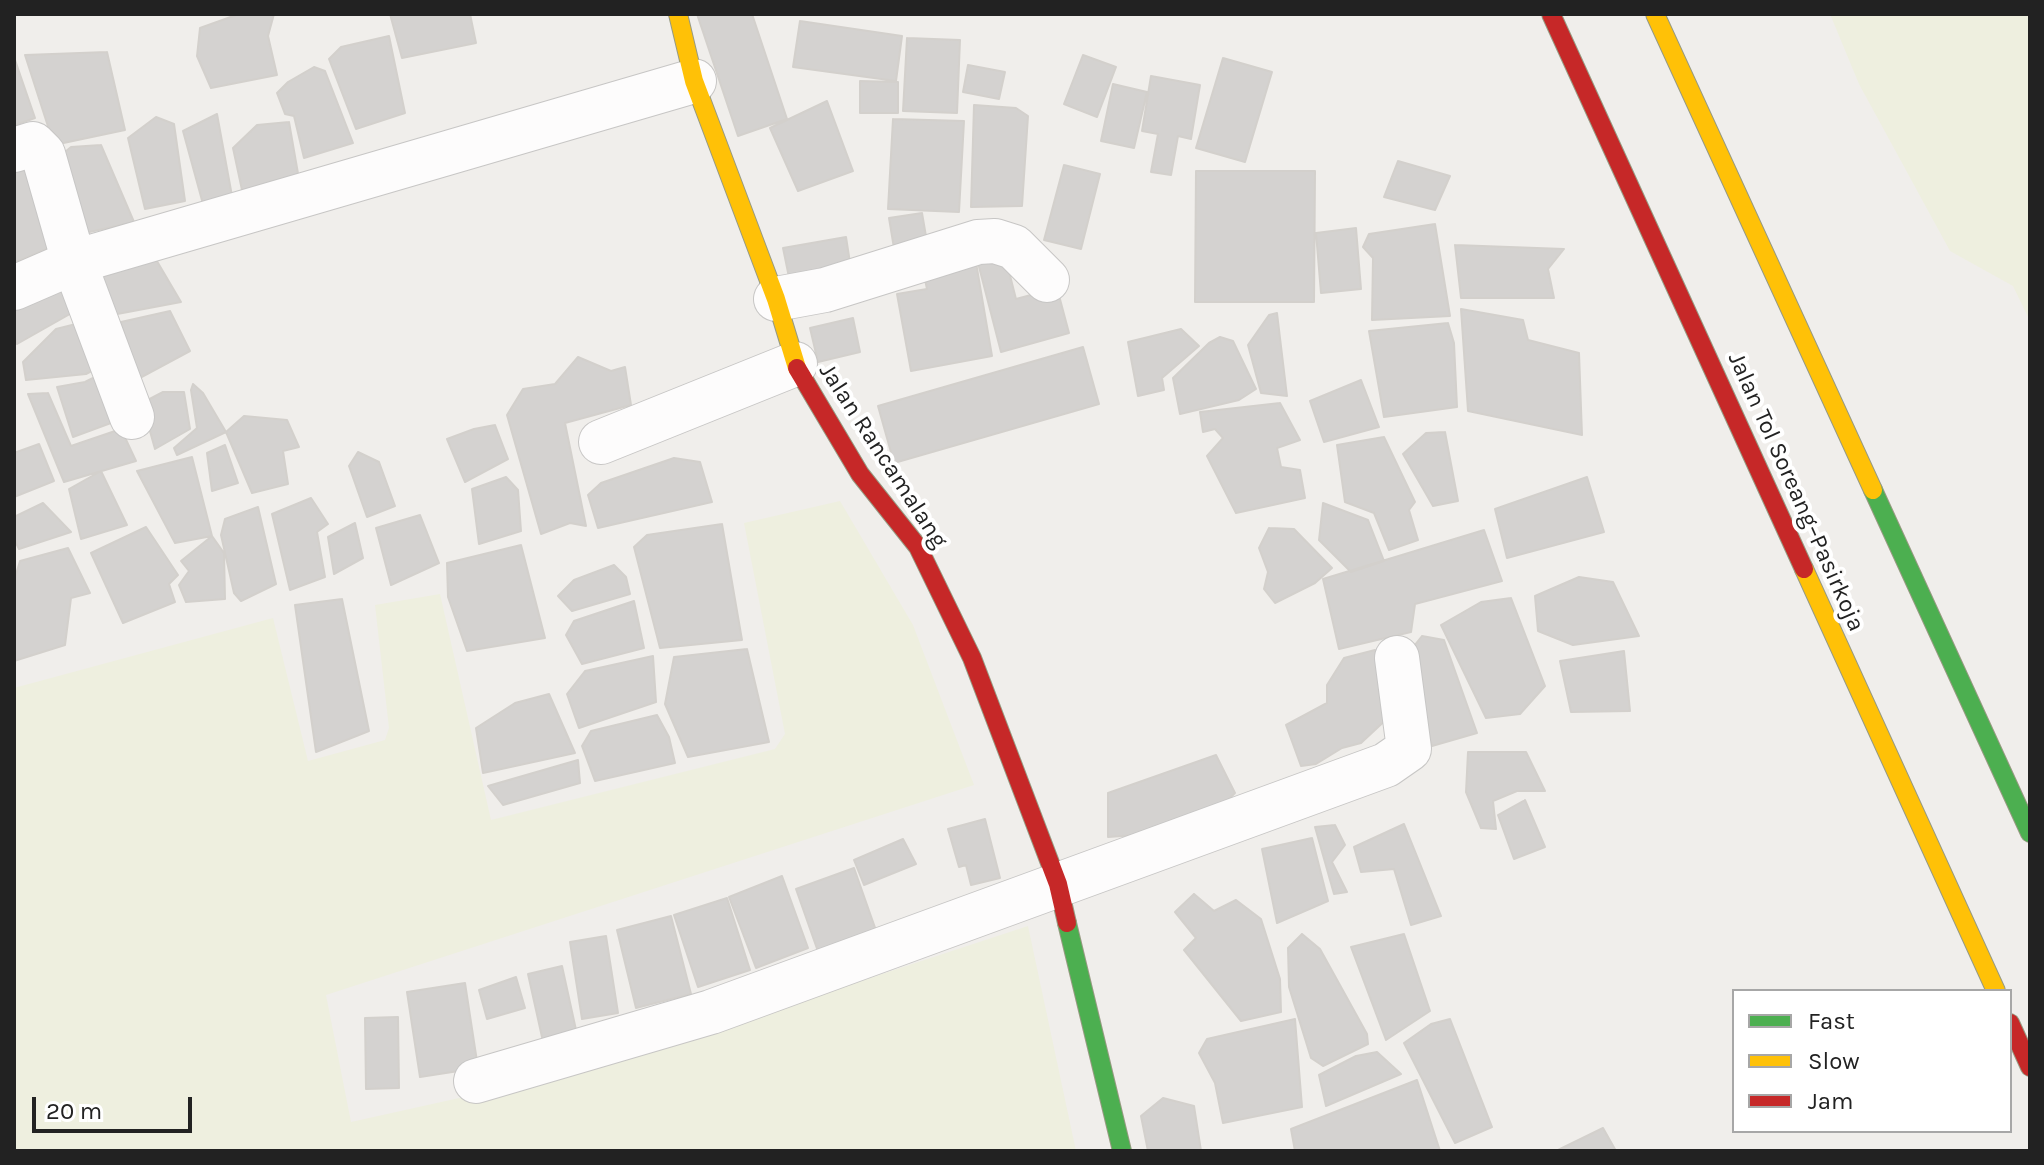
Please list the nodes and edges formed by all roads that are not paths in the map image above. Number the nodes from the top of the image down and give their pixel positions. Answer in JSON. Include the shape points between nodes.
{"nodes":[{"id":1,"x":678,"y":14,"type":"edge"},
{"id":2,"x":1551,"y":14,"type":"edge"},
{"id":3,"x":1655,"y":14,"type":"edge"},
{"id":4,"x":694,"y":81,"type":"junction"},
{"id":5,"x":14,"y":150,"type":"edge"},
{"id":6,"x":74,"y":262,"type":"junction"},
{"id":7,"x":1047,"y":280,"type":"dead end"},
{"id":8,"x":14,"y":288,"type":"edge"},
{"id":9,"x":776,"y":299,"type":"junction"},
{"id":10,"x":795,"y":364,"type":"junction"},
{"id":11,"x":132,"y":417,"type":"dead end"},
{"id":12,"x":601,"y":442,"type":"dead end"},
{"id":13,"x":1397,"y":658,"type":"dead end"},
{"id":14,"x":2030,"y":833,"type":"edge"},
{"id":15,"x":1058,"y":884,"type":"junction"},
{"id":16,"x":1995,"y":989,"type":"edge"},
{"id":17,"x":2012,"y":1027,"type":"edge"},
{"id":18,"x":2030,"y":1067,"type":"edge"},
{"id":19,"x":476,"y":1081,"type":"dead end"},
{"id":20,"x":1122,"y":1151,"type":"edge"}],
"edges":[{"from":1,"to":4,"type":"main road","name":"Jalan Rancamalang"},
{"from":2,"to":16,"type":"main road","name":"Jalan Tol Soreang–Pasirkoja"},
{"from":3,"to":14,"type":"main road"},
{"from":4,"to":6,"type":"street"},
{"from":4,"to":9,"type":"main road","name":"Jalan Rancamalang"},
{"from":5,"to":6,"type":"street","via":[[33,144],[43,154]]},
{"from":6,"to":8,"type":"street"},
{"from":6,"to":11,"type":"street"},
{"from":7,"to":9,"type":"street","via":[[1014,247],[978,242],[825,290]]},
{"from":9,"to":10,"type":"main road","name":"Jalan Rancamalang"},
{"from":10,"to":12,"type":"street"},
{"from":10,"to":15,"type":"main road","name":"Jalan Rancamalang","via":[[860,474],[918,547],[972,658]]},
{"from":13,"to":15,"type":"street","via":[[1409,749],[1398,757]]},
{"from":15,"to":19,"type":"street","via":[[711,1012]]},
{"from":15,"to":20,"type":"main road","name":"Jalan Rancamalang"},
{"from":17,"to":18,"type":"main road"}]}
